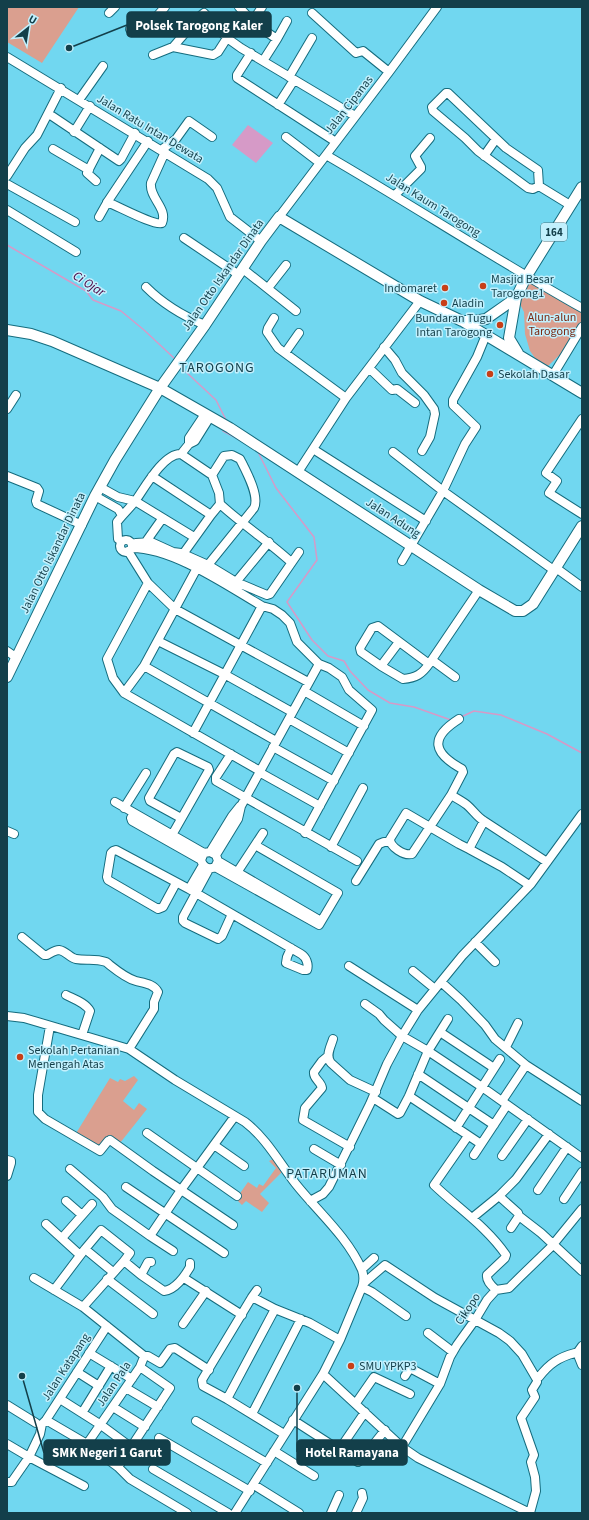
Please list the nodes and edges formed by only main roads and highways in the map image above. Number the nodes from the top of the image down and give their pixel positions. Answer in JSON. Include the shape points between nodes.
{"nodes":[{"id":1,"x":582,"y":187,"type":"edge"},
{"id":2,"x":516,"y":298,"type":"junction"},
{"id":3,"x":504,"y":307,"type":"junction"},
{"id":4,"x":514,"y":312,"type":"junction"},
{"id":5,"x":486,"y":319,"type":"junction"},
{"id":6,"x":462,"y":321,"type":"junction"},
{"id":7,"x":7,"y":330,"type":"edge"},
{"id":8,"x":486,"y":335,"type":"junction"},
{"id":9,"x":509,"y":338,"type":"junction"},
{"id":10,"x":498,"y":342,"type":"junction"},
{"id":11,"x":518,"y":354,"type":"junction"},
{"id":12,"x":160,"y":388,"type":"junction"},
{"id":13,"x":582,"y":393,"type":"edge"},
{"id":14,"x":582,"y":526,"type":"edge"},
{"id":15,"x":7,"y":677,"type":"edge"}],
"edges":[{"from":1,"to":2,"type":"main road","name":"Jalan Otto Iskandar Dinata","number":"164","via":[[526,277]]},
{"from":2,"to":3,"type":"main road","name":"Jalan Otto Iskandar Dinata"},
{"from":2,"to":4,"type":"main road"},
{"from":3,"to":4,"type":"main road"},
{"from":3,"to":5,"type":"main road","name":"Jalan Otto Iskandar Dinata"},
{"from":4,"to":9,"type":"main road"},
{"from":5,"to":6,"type":"main road","name":"Jalan Otto Iskandar Dinata"},
{"from":5,"to":8,"type":"main road"},
{"from":6,"to":8,"type":"main road"},
{"from":6,"to":12,"type":"main road","name":"Jalan Otto Iskandar Dinata","via":[[420,301],[279,217]]},
{"from":7,"to":12,"type":"main road","name":"Jalan Adung","via":[[32,334],[52,341]]},
{"from":8,"to":10,"type":"main road"},
{"from":9,"to":10,"type":"main road"},
{"from":9,"to":11,"type":"main road"},
{"from":10,"to":11,"type":"main road"},
{"from":11,"to":13,"type":"main road"},
{"from":12,"to":14,"type":"main road","name":"Jalan Adung","via":[[226,426],[515,612],[523,611],[533,604]]},
{"from":12,"to":15,"type":"main road","name":"Jalan Otto Iskandar Dinata","via":[[97,492]]}]}
